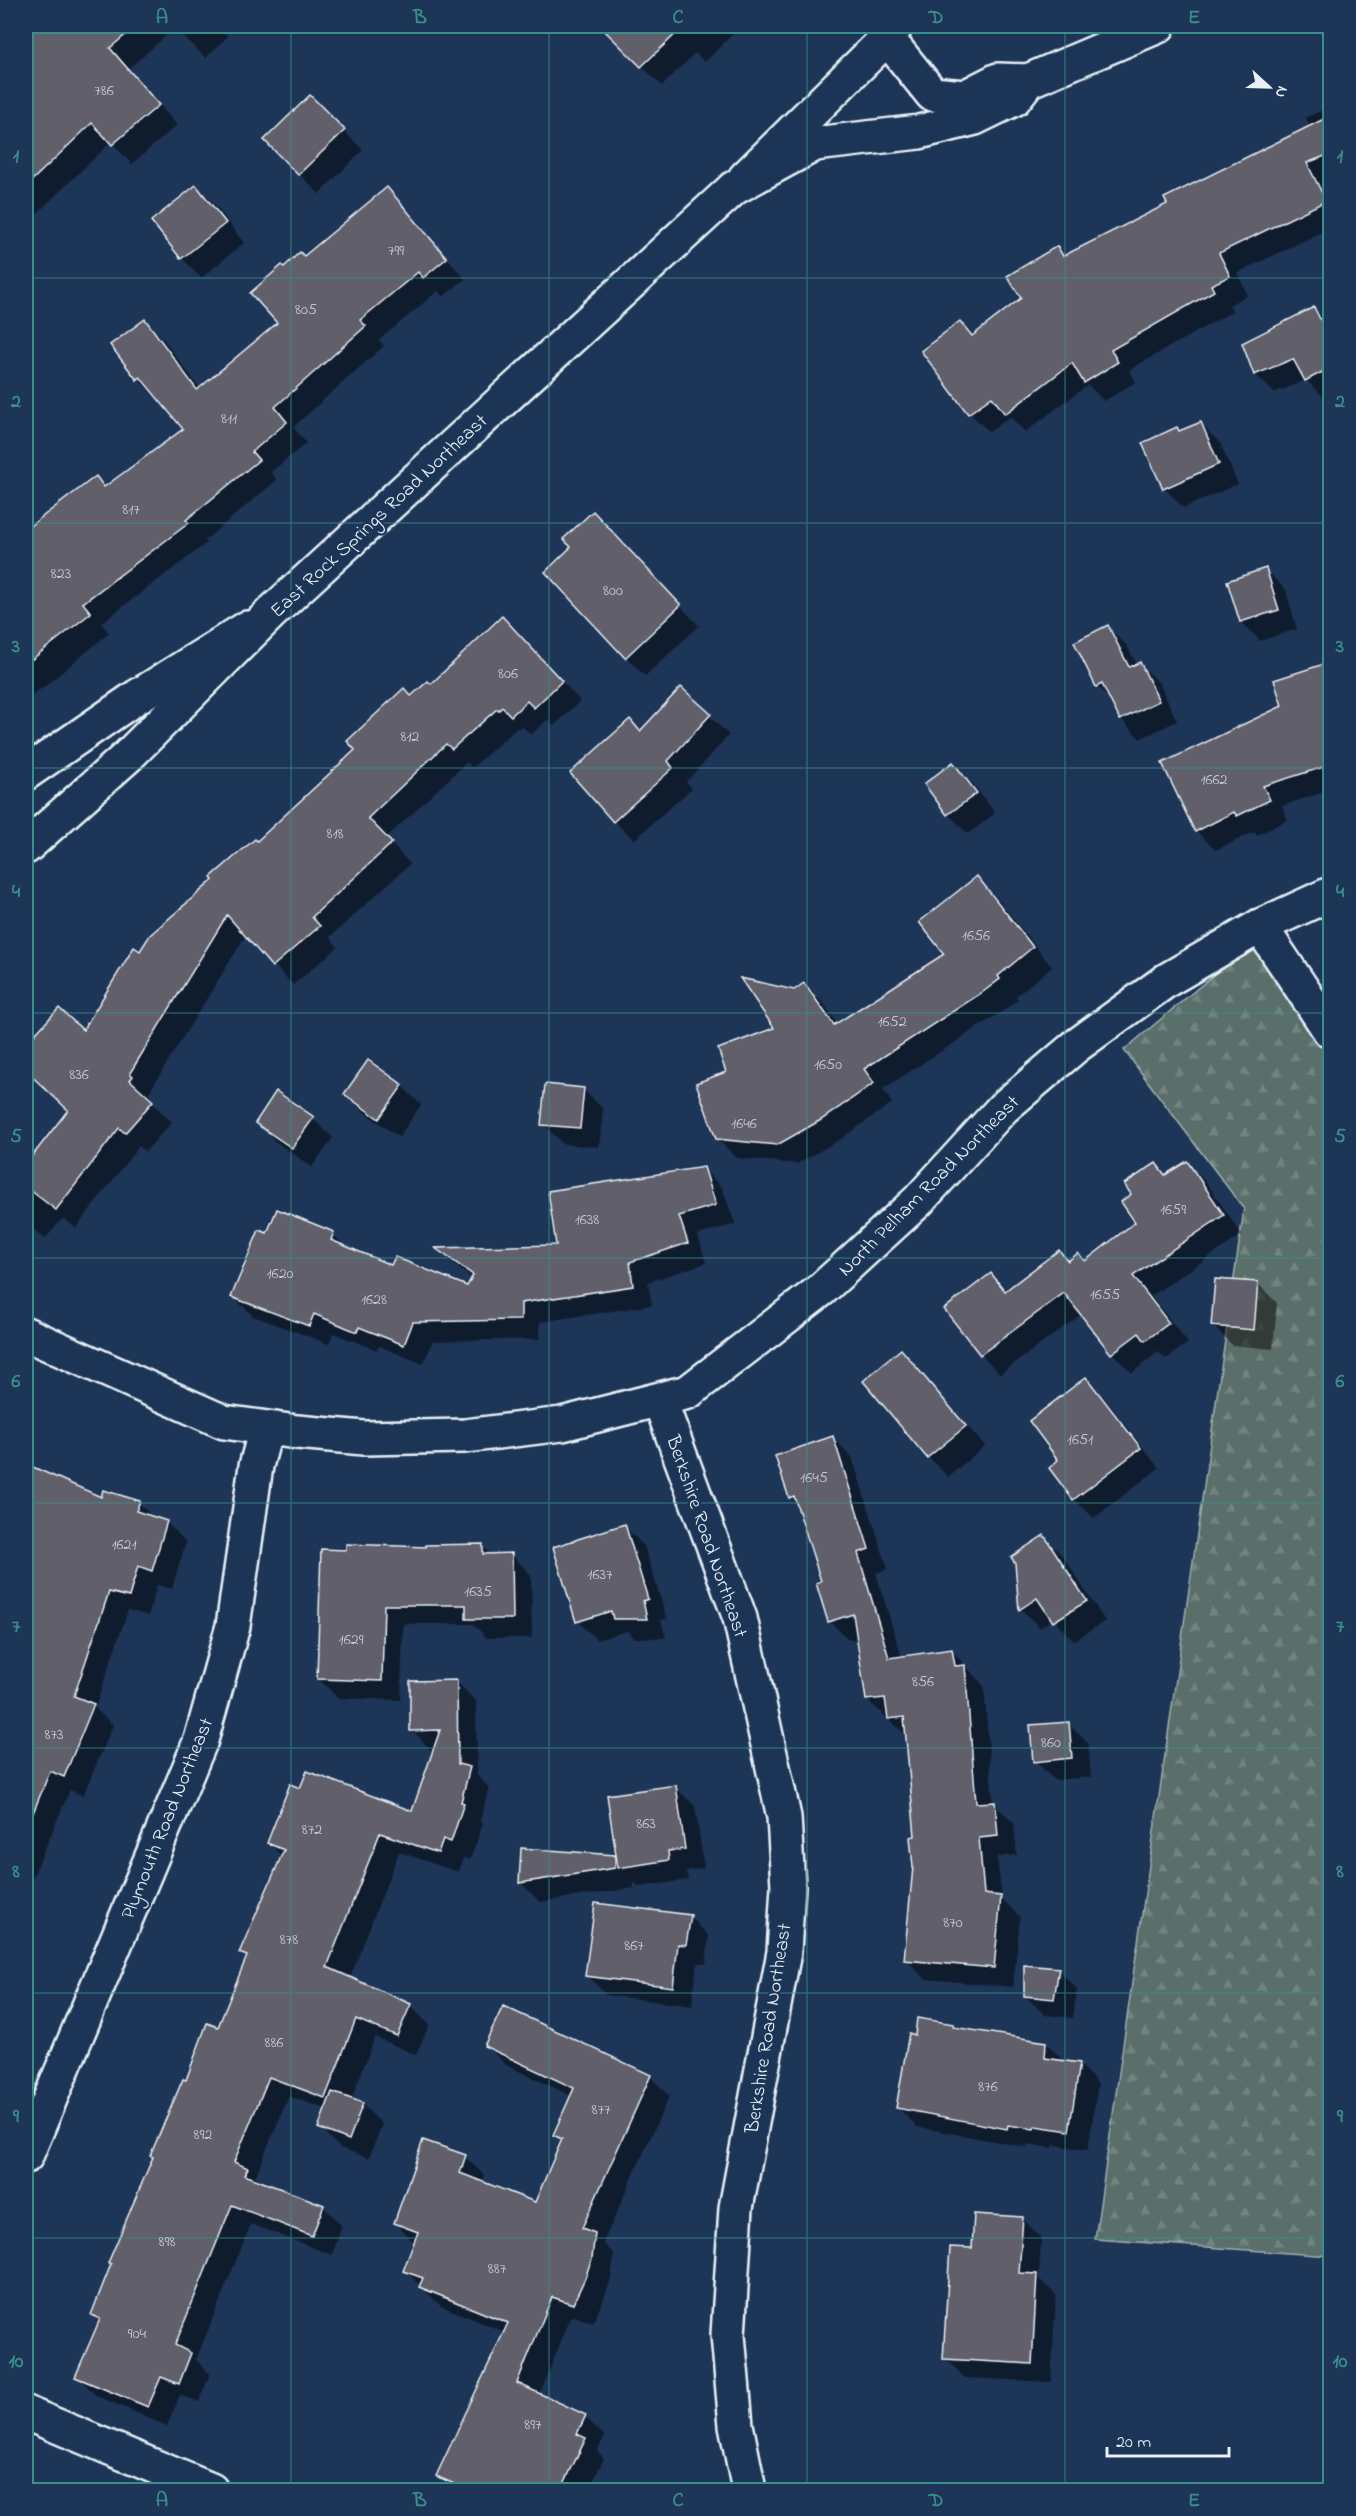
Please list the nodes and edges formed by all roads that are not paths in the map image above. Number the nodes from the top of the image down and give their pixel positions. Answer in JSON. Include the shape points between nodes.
{"nodes":[{"id":1,"x":1158,"y":26,"type":"edge"},
{"id":2,"x":892,"y":32,"type":"edge"},
{"id":3,"x":1028,"y":81,"type":"junction"},
{"id":4,"x":734,"y":188,"type":"junction"},
{"id":5,"x":271,"y":613,"type":"junction"},
{"id":6,"x":26,"y":773,"type":"edge"},
{"id":7,"x":26,"y":847,"type":"edge"},
{"id":8,"x":1330,"y":894,"type":"edge"},
{"id":9,"x":1260,"y":926,"type":"junction"},
{"id":10,"x":1330,"y":1031,"type":"edge"},
{"id":11,"x":26,"y":1334,"type":"edge"},
{"id":12,"x":660,"y":1401,"type":"junction"},
{"id":13,"x":266,"y":1429,"type":"junction"},
{"id":14,"x":26,"y":2157,"type":"edge"},
{"id":15,"x":26,"y":2413,"type":"edge"},
{"id":16,"x":211,"y":2490,"type":"edge"},
{"id":17,"x":749,"y":2490,"type":"edge"}],
"edges":[{"from":1,"to":3,"type":"street"},
{"from":2,"to":3,"type":"street","via":[[932,94],[965,97],[998,80]]},
{"from":2,"to":4,"type":"street"},
{"from":3,"to":4,"type":"street","via":[[1014,99],[975,118],[919,132],[815,144]]},
{"from":4,"to":5,"type":"street","name":"East Rock Springs Road Northeast"},
{"from":5,"to":6,"type":"street","via":[[138,696]]},
{"from":5,"to":7,"type":"street","name":"East Rock Springs Road Northeast","via":[[128,756]]},
{"from":8,"to":9,"type":"street","name":"North Pelham Road Northeast"},
{"from":9,"to":10,"type":"street"},
{"from":9,"to":12,"type":"street","name":"North Pelham Road Northeast","via":[[1167,980],[1076,1046],[1004,1108],[918,1200],[821,1290],[688,1392]]},
{"from":11,"to":13,"type":"street","name":"North Pelham Road Northeast","via":[[224,1422]]},
{"from":12,"to":13,"type":"street","name":"North Pelham Road Northeast","via":[[562,1424],[465,1436],[364,1438]]},
{"from":12,"to":17,"type":"street","name":"Berkshire Road Northeast","via":[[740,1618],[784,1817],[788,1886],[784,1952],[736,2208],[729,2335],[736,2425]]},
{"from":13,"to":14,"type":"street","name":"Plymouth Road Northeast","via":[[256,1466],[233,1626],[201,1740]]},
{"from":15,"to":16,"type":"street"}]}
